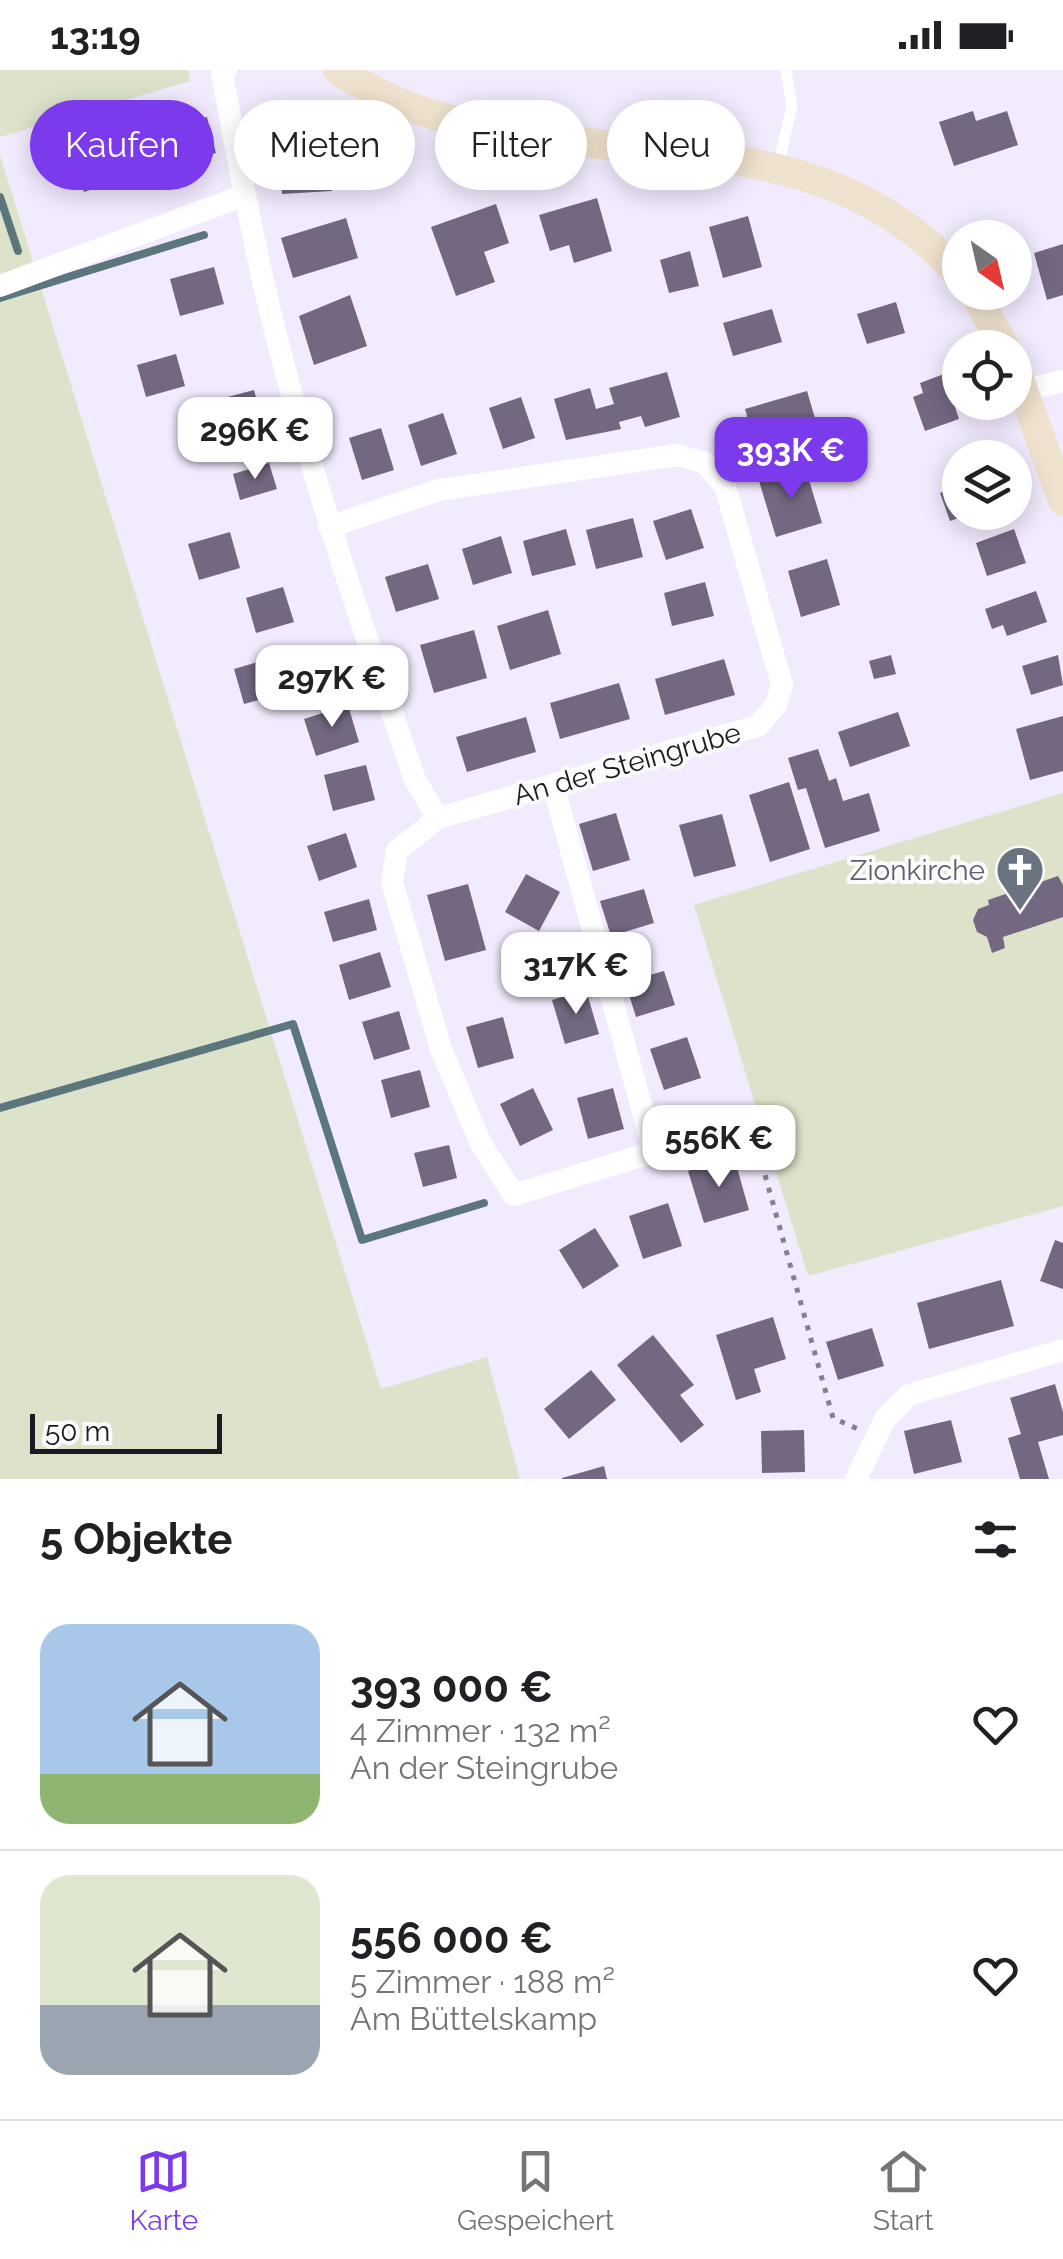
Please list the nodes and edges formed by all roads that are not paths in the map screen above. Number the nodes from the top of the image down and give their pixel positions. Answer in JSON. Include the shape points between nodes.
{"nodes":[{"id":1,"x":226,"y":70,"type":"edge"},
{"id":2,"x":338,"y":70,"type":"edge"},
{"id":3,"x":786,"y":70,"type":"edge"},
{"id":4,"x":778,"y":167,"type":"junction"},
{"id":5,"x":245,"y":195,"type":"junction"},
{"id":6,"x":942,"y":255,"type":"edge"},
{"id":7,"x":0,"y":286,"type":"edge"},
{"id":8,"x":1032,"y":379,"type":"edge"},
{"id":9,"x":1063,"y":380,"type":"edge"},
{"id":10,"x":1032,"y":413,"type":"edge"},
{"id":11,"x":1063,"y":501,"type":"edge"},
{"id":12,"x":329,"y":527,"type":"junction"},
{"id":13,"x":553,"y":785,"type":"junction"},
{"id":14,"x":438,"y":818,"type":"junction"},
{"id":15,"x":1063,"y":1350,"type":"edge"},
{"id":16,"x":858,"y":1478,"type":"edge"}],
"edges":[{"from":1,"to":5,"type":"street"},
{"from":2,"to":4,"type":"main road","via":[[373,94],[424,114],[507,134]]},
{"from":3,"to":4,"type":"lane","via":[[792,106]]},
{"from":4,"to":6,"type":"main road","via":[[873,201]]},
{"from":5,"to":7,"type":"street"},
{"from":5,"to":12,"type":"street"},
{"from":8,"to":9,"type":"street"},
{"from":10,"to":11,"type":"main road"},
{"from":12,"to":13,"type":"street","name":"An der Steingrube","via":[[440,490],[677,455],[705,462],[725,486],[782,685],[776,705],[758,726]]},
{"from":12,"to":14,"type":"street","via":[[415,780]]},
{"from":13,"to":14,"type":"street","name":"An der Steingrube"},
{"from":13,"to":14,"type":"street","via":[[654,1152],[514,1195],[481,1144],[441,1048],[392,882],[397,851]]},
{"from":15,"to":16,"type":"street","via":[[909,1395],[876,1436]]}]}
